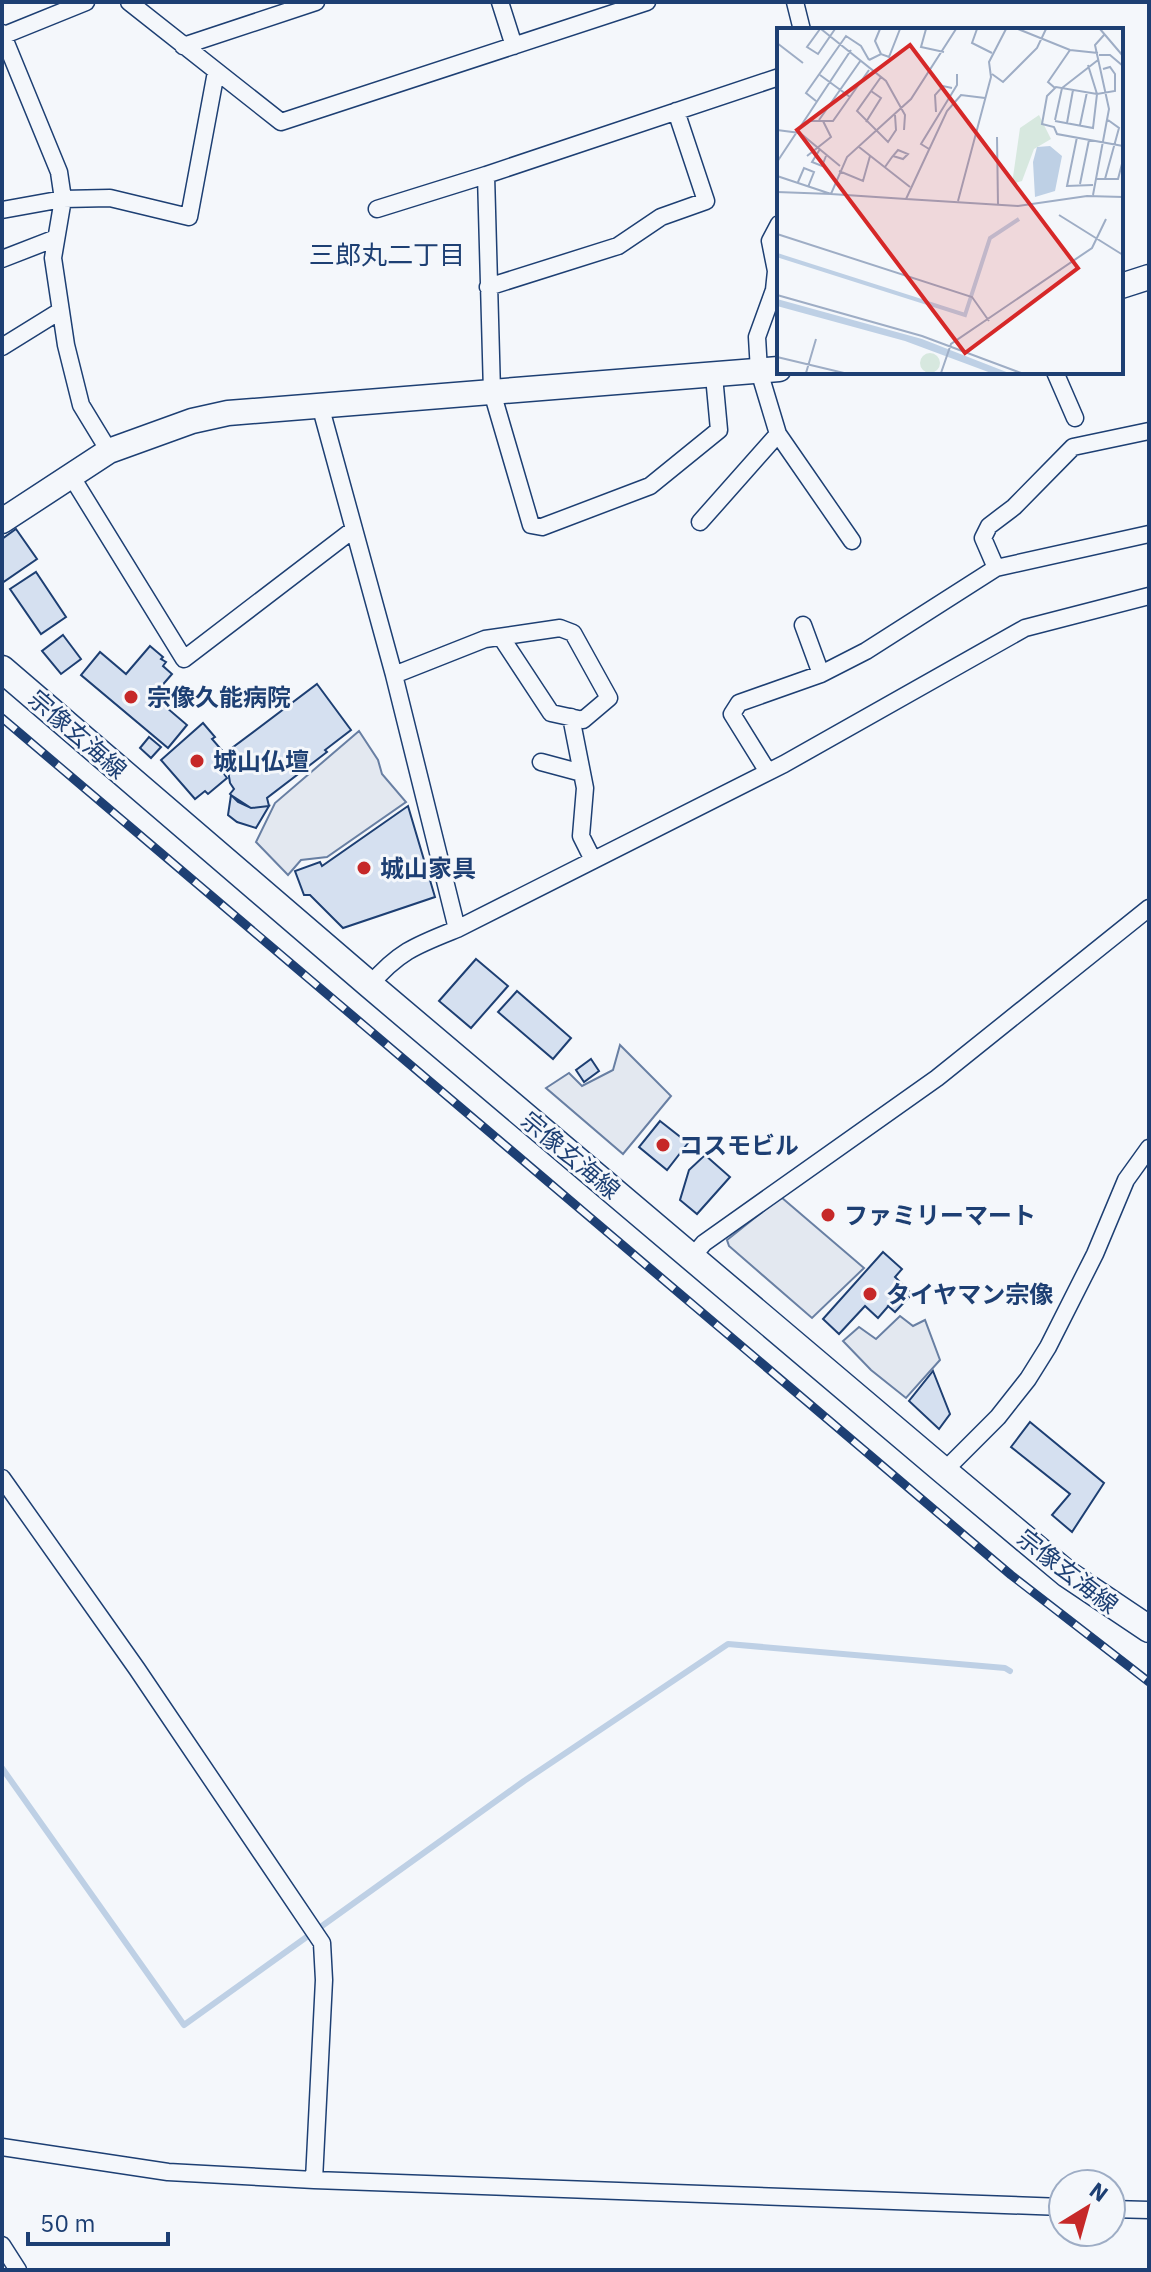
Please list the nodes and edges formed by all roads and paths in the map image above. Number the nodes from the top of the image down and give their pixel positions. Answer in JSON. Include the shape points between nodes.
{"nodes":[{"id":1,"x":86,"y":2,"type":"edge"},
{"id":2,"x":129,"y":2,"type":"edge"},
{"id":3,"x":316,"y":2,"type":"edge"},
{"id":4,"x":500,"y":2,"type":"edge"},
{"id":5,"x":647,"y":2,"type":"edge"},
{"id":6,"x":795,"y":2,"type":"edge"},
{"id":7,"x":802,"y":28,"type":"edge"},
{"id":8,"x":3,"y":35,"type":"edge"},
{"id":9,"x":183,"y":46,"type":"junction"},
{"id":10,"x":514,"y":46,"type":"junction"},
{"id":11,"x":216,"y":72,"type":"junction"},
{"id":12,"x":777,"y":78,"type":"edge"},
{"id":13,"x":676,"y":111,"type":"junction"},
{"id":14,"x":486,"y":175,"type":"junction"},
{"id":15,"x":63,"y":199,"type":"junction"},
{"id":16,"x":377,"y":209,"type":"dead end"},
{"id":17,"x":2,"y":210,"type":"edge"},
{"id":18,"x":777,"y":228,"type":"edge"},
{"id":19,"x":56,"y":238,"type":"junction"},
{"id":20,"x":2,"y":259,"type":"edge"},
{"id":21,"x":1149,"y":277,"type":"edge"},
{"id":22,"x":1123,"y":285,"type":"edge"},
{"id":23,"x":488,"y":287,"type":"junction"},
{"id":24,"x":60,"y":311,"type":"junction"},
{"id":25,"x":2,"y":347,"type":"edge"},
{"id":26,"x":769,"y":370,"type":"edge"},
{"id":27,"x":1056,"y":374,"type":"edge"},
{"id":28,"x":714,"y":376,"type":"junction"},
{"id":29,"x":492,"y":392,"type":"junction"},
{"id":30,"x":320,"y":405,"type":"junction"},
{"id":31,"x":1075,"y":418,"type":"dead end"},
{"id":32,"x":1149,"y":431,"type":"edge"},
{"id":33,"x":778,"y":434,"type":"junction"},
{"id":34,"x":109,"y":451,"type":"junction"},
{"id":35,"x":70,"y":474,"type":"junction"},
{"id":36,"x":2,"y":521,"type":"edge"},
{"id":37,"x":700,"y":522,"type":"dead end"},
{"id":38,"x":354,"y":529,"type":"junction"},
{"id":39,"x":1149,"y":534,"type":"edge"},
{"id":40,"x":852,"y":541,"type":"dead end"},
{"id":41,"x":996,"y":568,"type":"junction"},
{"id":42,"x":1149,"y":596,"type":"edge"},
{"id":43,"x":803,"y":625,"type":"dead end"},
{"id":44,"x":501,"y":637,"type":"junction"},
{"id":45,"x":2,"y":669,"type":"edge"},
{"id":46,"x":821,"y":674,"type":"junction"},
{"id":47,"x":394,"y":675,"type":"junction"},
{"id":48,"x":571,"y":717,"type":"junction"},
{"id":49,"x":541,"y":762,"type":"dead end"},
{"id":50,"x":768,"y":772,"type":"junction"},
{"id":51,"x":582,"y":773,"type":"junction"},
{"id":52,"x":593,"y":860,"type":"junction"},
{"id":53,"x":1149,"y":908,"type":"edge"},
{"id":54,"x":457,"y":929,"type":"junction"},
{"id":55,"x":370,"y":985,"type":"junction"},
{"id":56,"x":1149,"y":1148,"type":"edge"},
{"id":57,"x":692,"y":1257,"type":"junction"},
{"id":58,"x":944,"y":1471,"type":"junction"},
{"id":59,"x":2,"y":1478,"type":"edge"},
{"id":60,"x":1149,"y":1629,"type":"edge"},
{"id":61,"x":2,"y":2147,"type":"edge"},
{"id":62,"x":314,"y":2180,"type":"junction"},
{"id":63,"x":1047,"y":2206,"type":"edge"},
{"id":64,"x":1127,"y":2209,"type":"edge"},
{"id":65,"x":1149,"y":2210,"type":"edge"},
{"id":66,"x":2,"y":2245,"type":"edge"},
{"id":67,"x":18,"y":2270,"type":"edge"}],
"edges":[{"from":1,"to":8,"type":"street"},
{"from":2,"to":9,"type":"street"},
{"from":3,"to":9,"type":"street"},
{"from":4,"to":10,"type":"street"},
{"from":5,"to":10,"type":"street"},
{"from":6,"to":7,"type":"street"},
{"from":8,"to":15,"type":"street","via":[[59,172]]},
{"from":9,"to":11,"type":"street"},
{"from":10,"to":11,"type":"street","via":[[281,122]]},
{"from":11,"to":15,"type":"street","via":[[189,217],[110,198]]},
{"from":12,"to":13,"type":"street"},
{"from":13,"to":14,"type":"street"},
{"from":13,"to":23,"type":"street","via":[[706,201],[661,217],[618,246]]},
{"from":14,"to":16,"type":"street"},
{"from":14,"to":23,"type":"street"},
{"from":15,"to":17,"type":"street"},
{"from":15,"to":19,"type":"street"},
{"from":18,"to":26,"type":"street","via":[[770,241],[774,290],[757,337]]},
{"from":19,"to":20,"type":"street"},
{"from":19,"to":24,"type":"street","via":[[53,258]]},
{"from":21,"to":22,"type":"street"},
{"from":23,"to":29,"type":"street"},
{"from":24,"to":25,"type":"street"},
{"from":24,"to":34,"type":"street","via":[[81,405]]},
{"from":26,"to":28,"type":"street"},
{"from":26,"to":33,"type":"street"},
{"from":27,"to":31,"type":"street"},
{"from":28,"to":29,"type":"street"},
{"from":28,"to":29,"type":"street","via":[[719,430],[650,486],[542,527],[531,525]]},
{"from":29,"to":30,"type":"street"},
{"from":30,"to":34,"type":"street","via":[[228,413]]},
{"from":30,"to":38,"type":"street"},
{"from":32,"to":41,"type":"street","via":[[1073,447],[989,526],[983,538]]},
{"from":33,"to":37,"type":"street"},
{"from":33,"to":40,"type":"street"},
{"from":34,"to":35,"type":"street"},
{"from":35,"to":36,"type":"street"},
{"from":35,"to":38,"type":"street","via":[[184,659]]},
{"from":38,"to":47,"type":"street"},
{"from":39,"to":41,"type":"street"},
{"from":41,"to":46,"type":"street"},
{"from":42,"to":50,"type":"street","via":[[1025,628]]},
{"from":43,"to":46,"type":"street"},
{"from":44,"to":47,"type":"street"},
{"from":44,"to":48,"type":"street","via":[[551,713]]},
{"from":44,"to":48,"type":"street","via":[[560,628],[573,633],[609,698],[583,720]]},
{"from":45,"to":55,"type":"main road","name":"宗像玄海線"},
{"from":46,"to":50,"type":"street","via":[[739,703],[732,714]]},
{"from":47,"to":54,"type":"street"},
{"from":48,"to":51,"type":"street"},
{"from":49,"to":51,"type":"street"},
{"from":50,"to":52,"type":"street"},
{"from":51,"to":52,"type":"street","via":[[581,836]]},
{"from":52,"to":54,"type":"street"},
{"from":53,"to":57,"type":"street","via":[[937,1078],[704,1243]]},
{"from":54,"to":55,"type":"street","via":[[409,948]]},
{"from":55,"to":57,"type":"main road","name":"宗像玄海線"},
{"from":56,"to":58,"type":"street","via":[[1126,1180],[1095,1254],[1034,1369],[998,1417]]},
{"from":57,"to":58,"type":"main road","name":"宗像玄海線"},
{"from":58,"to":60,"type":"main road","name":"宗像玄海線","via":[[1067,1574]]},
{"from":59,"to":62,"type":"street","via":[[322,1943]]},
{"from":61,"to":62,"type":"street","via":[[168,2172]]},
{"from":62,"to":63,"type":"street"},
{"from":64,"to":65,"type":"street"},
{"from":66,"to":67,"type":"street"}]}
